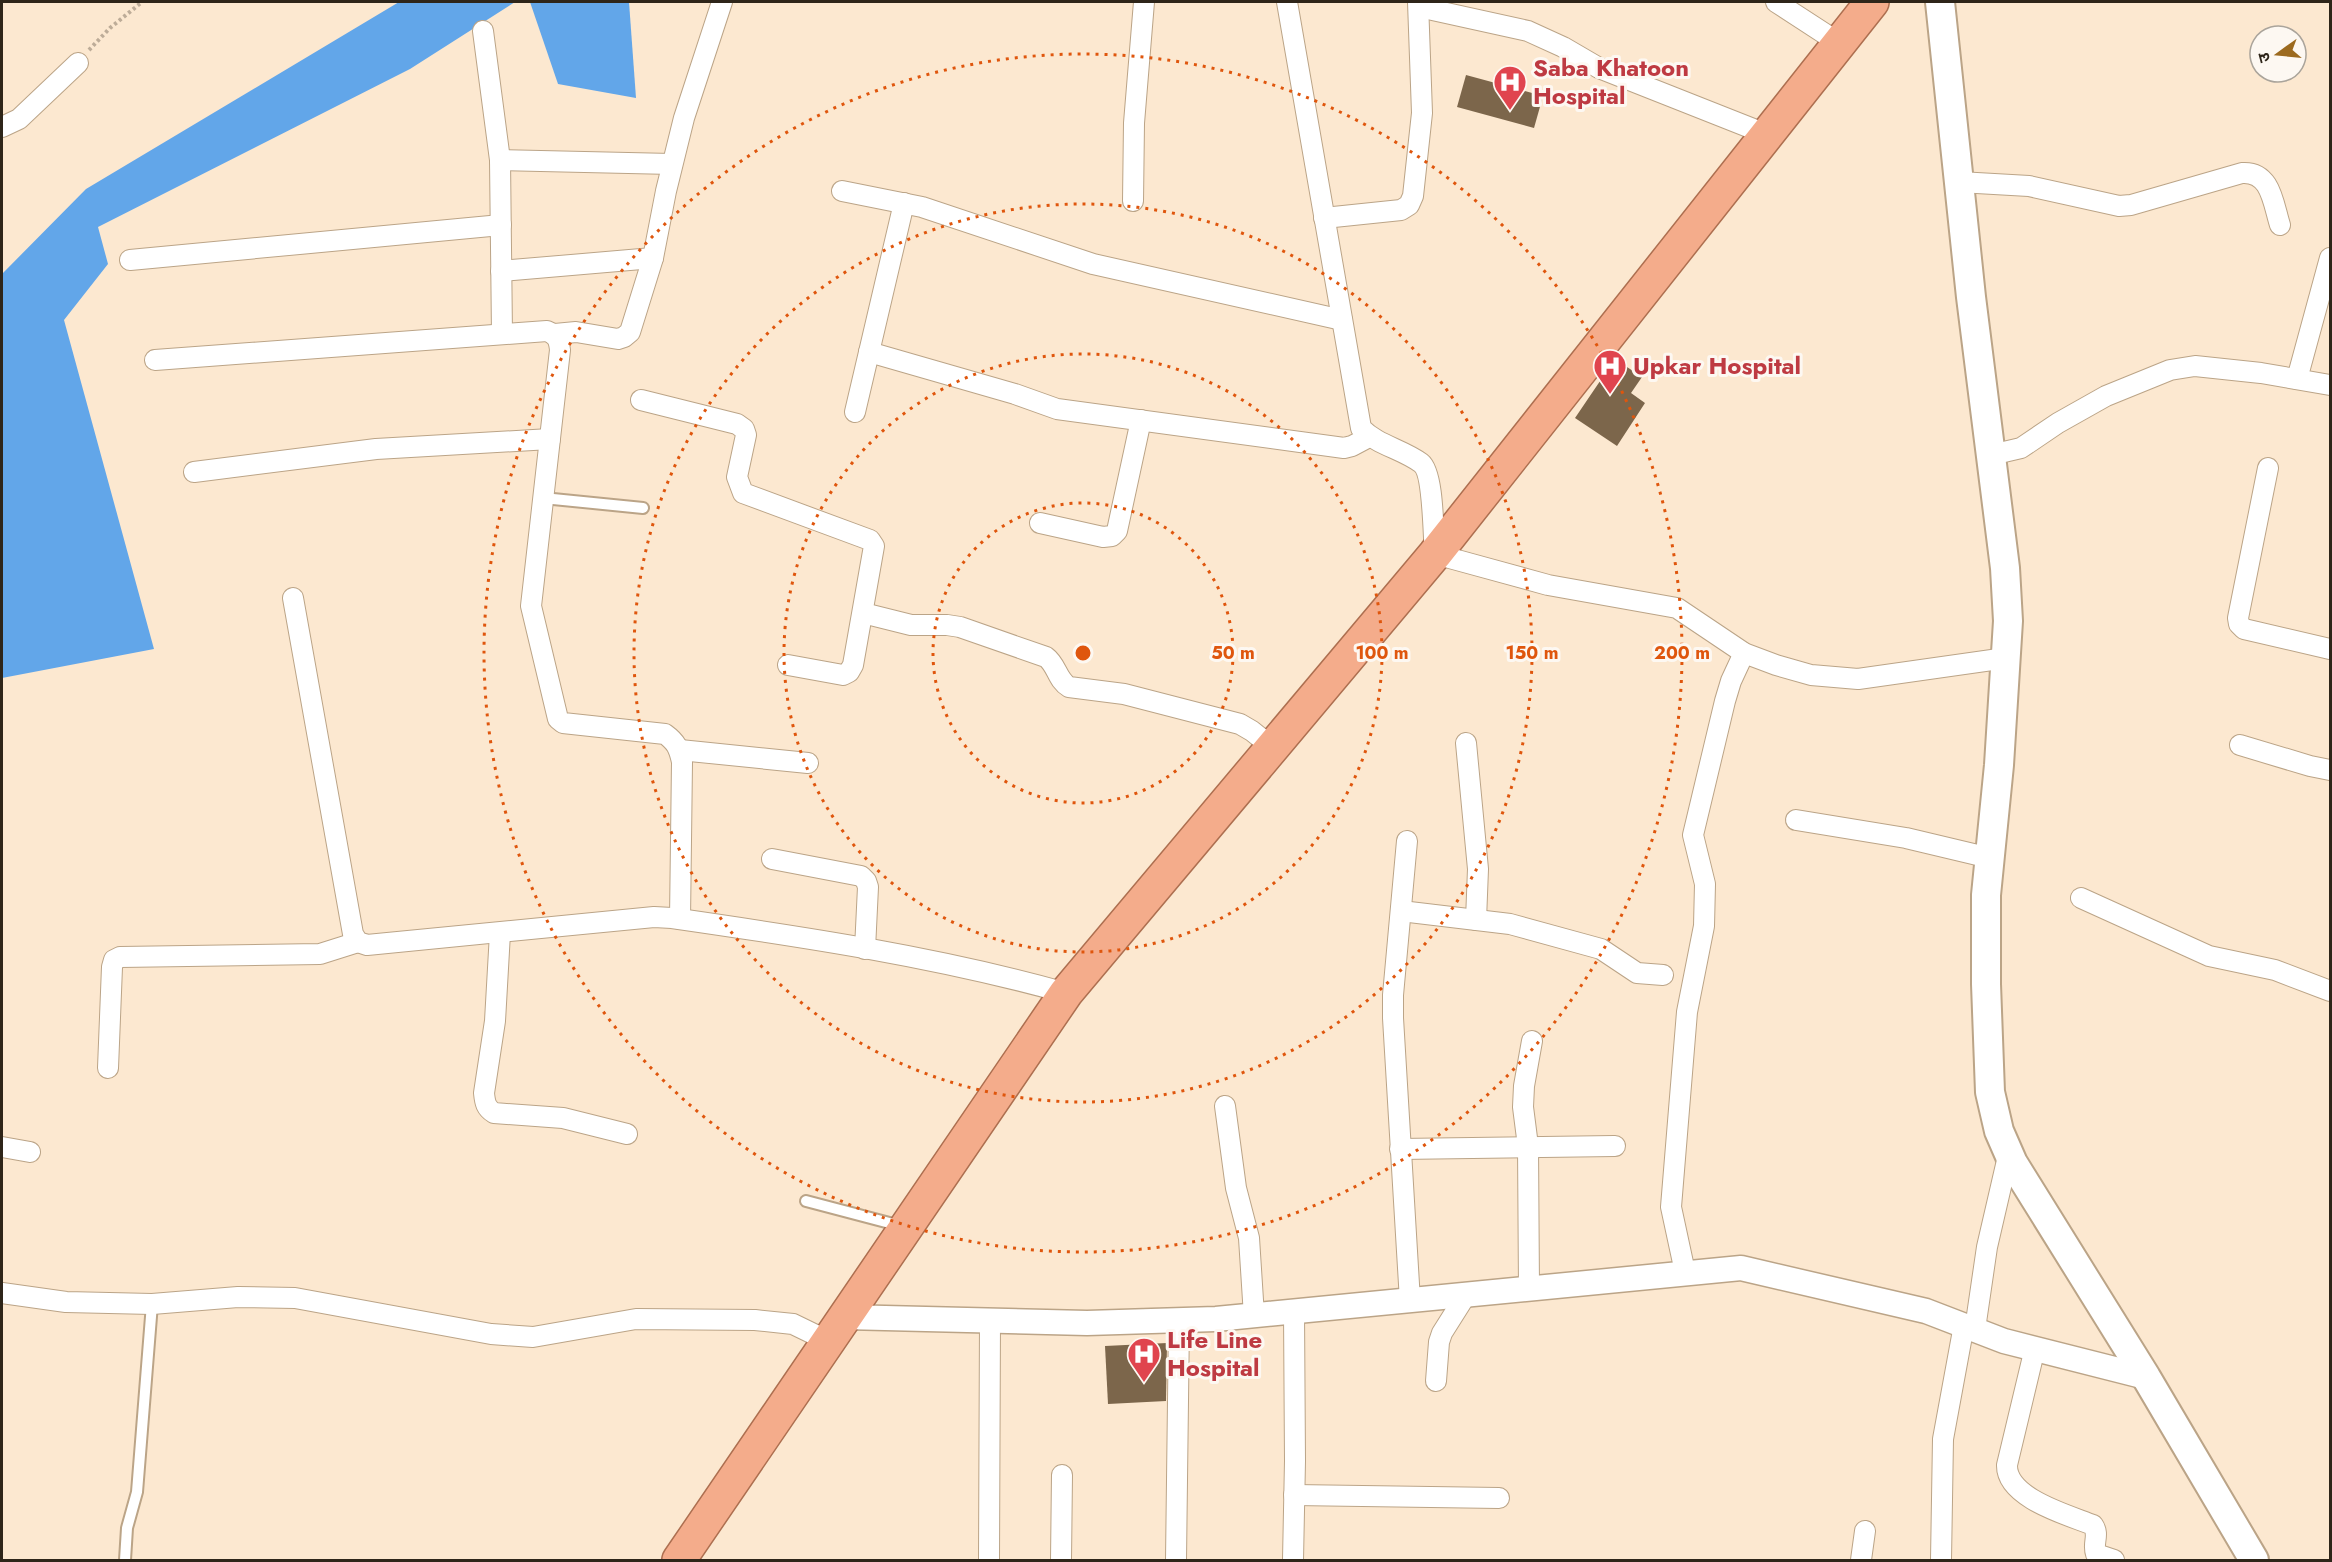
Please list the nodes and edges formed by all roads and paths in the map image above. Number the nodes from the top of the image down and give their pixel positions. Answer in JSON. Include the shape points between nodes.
{"nodes":[{"id":1,"x":142,"y":2,"type":"edge"},
{"id":2,"x":722,"y":2,"type":"edge"},
{"id":3,"x":1144,"y":2,"type":"edge"},
{"id":4,"x":1287,"y":2,"type":"edge"},
{"id":5,"x":1776,"y":2,"type":"edge"},
{"id":6,"x":1872,"y":2,"type":"edge"},
{"id":7,"x":1940,"y":2,"type":"edge"},
{"id":8,"x":1418,"y":4,"type":"edge"},
{"id":9,"x":483,"y":31,"type":"dead end"},
{"id":10,"x":1839,"y":43,"type":"junction"},
{"id":11,"x":78,"y":63,"type":"joint"},
{"id":12,"x":2,"y":127,"type":"edge"},
{"id":13,"x":1766,"y":134,"type":"junction"},
{"id":14,"x":500,"y":160,"type":"junction"},
{"id":15,"x":672,"y":164,"type":"junction"},
{"id":16,"x":1959,"y":182,"type":"junction"},
{"id":17,"x":842,"y":191,"type":"dead end"},
{"id":18,"x":1133,"y":201,"type":"dead end"},
{"id":19,"x":904,"y":203,"type":"junction"},
{"id":20,"x":1324,"y":218,"type":"junction"},
{"id":21,"x":501,"y":225,"type":"junction"},
{"id":22,"x":2280,"y":225,"type":"dead end"},
{"id":23,"x":653,"y":258,"type":"junction"},
{"id":24,"x":2331,"y":258,"type":"edge"},
{"id":25,"x":130,"y":260,"type":"dead end"},
{"id":26,"x":501,"y":271,"type":"junction"},
{"id":27,"x":1342,"y":320,"type":"junction"},
{"id":28,"x":502,"y":334,"type":"junction"},
{"id":29,"x":555,"y":334,"type":"junction"},
{"id":30,"x":869,"y":352,"type":"junction"},
{"id":31,"x":155,"y":360,"type":"dead end"},
{"id":32,"x":2297,"y":379,"type":"junction"},
{"id":33,"x":2331,"y":385,"type":"edge"},
{"id":34,"x":642,"y":400,"type":"dead end"},
{"id":35,"x":855,"y":411,"type":"dead end"},
{"id":36,"x":1141,"y":420,"type":"junction"},
{"id":37,"x":1369,"y":437,"type":"junction"},
{"id":38,"x":550,"y":439,"type":"junction"},
{"id":39,"x":1991,"y":455,"type":"junction"},
{"id":40,"x":2268,"y":468,"type":"dead end"},
{"id":41,"x":194,"y":472,"type":"dead end"},
{"id":42,"x":543,"y":498,"type":"junction"},
{"id":43,"x":643,"y":508,"type":"dead end"},
{"id":44,"x":1040,"y":523,"type":"dead end"},
{"id":45,"x":1435,"y":554,"type":"junction"},
{"id":46,"x":293,"y":598,"type":"dead end"},
{"id":47,"x":863,"y":613,"type":"junction"},
{"id":48,"x":2331,"y":649,"type":"edge"},
{"id":49,"x":1744,"y":653,"type":"junction"},
{"id":50,"x":2006,"y":658,"type":"junction"},
{"id":51,"x":788,"y":665,"type":"dead end"},
{"id":52,"x":1466,"y":743,"type":"dead end"},
{"id":53,"x":2240,"y":745,"type":"dead end"},
{"id":54,"x":1273,"y":748,"type":"junction"},
{"id":55,"x":680,"y":750,"type":"junction"},
{"id":56,"x":808,"y":763,"type":"dead end"},
{"id":57,"x":2331,"y":770,"type":"edge"},
{"id":58,"x":1796,"y":820,"type":"dead end"},
{"id":59,"x":1407,"y":841,"type":"dead end"},
{"id":60,"x":1990,"y":858,"type":"junction"},
{"id":61,"x":772,"y":859,"type":"dead end"},
{"id":62,"x":2081,"y":898,"type":"dead end"},
{"id":63,"x":1401,"y":911,"type":"junction"},
{"id":64,"x":680,"y":919,"type":"junction"},
{"id":65,"x":1476,"y":920,"type":"junction"},
{"id":66,"x":500,"y":933,"type":"junction"},
{"id":67,"x":358,"y":942,"type":"junction"},
{"id":68,"x":865,"y":949,"type":"junction"},
{"id":69,"x":1663,"y":975,"type":"dead end"},
{"id":70,"x":2331,"y":991,"type":"edge"},
{"id":71,"x":1066,"y":993,"type":"junction"},
{"id":72,"x":1532,"y":1041,"type":"dead end"},
{"id":73,"x":108,"y":1068,"type":"dead end"},
{"id":74,"x":1225,"y":1106,"type":"dead end"},
{"id":75,"x":627,"y":1134,"type":"dead end"},
{"id":76,"x":1528,"y":1146,"type":"junction"},
{"id":77,"x":1615,"y":1146,"type":"dead end"},
{"id":78,"x":2,"y":1147,"type":"edge"},
{"id":79,"x":1400,"y":1149,"type":"junction"},
{"id":80,"x":30,"y":1152,"type":"dead end"},
{"id":81,"x":2009,"y":1152,"type":"junction"},
{"id":82,"x":806,"y":1201,"type":"dead end"},
{"id":83,"x":907,"y":1227,"type":"junction"},
{"id":84,"x":1685,"y":1272,"type":"junction"},
{"id":85,"x":1529,"y":1289,"type":"junction"},
{"id":86,"x":2,"y":1293,"type":"edge"},
{"id":87,"x":1466,"y":1296,"type":"junction"},
{"id":88,"x":1410,"y":1301,"type":"junction"},
{"id":89,"x":152,"y":1304,"type":"junction"},
{"id":90,"x":1294,"y":1312,"type":"junction"},
{"id":91,"x":1254,"y":1316,"type":"junction"},
{"id":92,"x":990,"y":1320,"type":"junction"},
{"id":93,"x":1179,"y":1320,"type":"junction"},
{"id":94,"x":836,"y":1329,"type":"junction"},
{"id":95,"x":1965,"y":1335,"type":"junction"},
{"id":96,"x":2033,"y":1355,"type":"junction"},
{"id":97,"x":1436,"y":1381,"type":"dead end"},
{"id":98,"x":2149,"y":1381,"type":"junction"},
{"id":99,"x":1062,"y":1475,"type":"dead end"},
{"id":100,"x":1294,"y":1495,"type":"junction"},
{"id":101,"x":1499,"y":1498,"type":"dead end"},
{"id":102,"x":1865,"y":1531,"type":"dead end"},
{"id":103,"x":125,"y":1560,"type":"edge"},
{"id":104,"x":679,"y":1560,"type":"edge"},
{"id":105,"x":989,"y":1560,"type":"edge"},
{"id":106,"x":1061,"y":1560,"type":"edge"},
{"id":107,"x":1176,"y":1560,"type":"edge"},
{"id":108,"x":1293,"y":1560,"type":"edge"},
{"id":109,"x":1861,"y":1560,"type":"edge"},
{"id":110,"x":1941,"y":1560,"type":"edge"},
{"id":111,"x":2114,"y":1560,"type":"edge"},
{"id":112,"x":2254,"y":1560,"type":"edge"}],
"edges":[{"from":1,"to":11,"type":"path","via":[[110,28]]},
{"from":2,"to":15,"type":"street"},
{"from":3,"to":18,"type":"street","via":[[1134,123]]},
{"from":4,"to":20,"type":"street"},
{"from":5,"to":10,"type":"street"},
{"from":6,"to":10,"type":"highway"},
{"from":7,"to":16,"type":"main road"},
{"from":8,"to":13,"type":"street","via":[[1528,31],[1599,68]]},
{"from":8,"to":20,"type":"street","via":[[1422,113],[1413,196],[1401,210]]},
{"from":9,"to":14,"type":"street"},
{"from":10,"to":13,"type":"highway"},
{"from":11,"to":12,"type":"street","via":[[19,119]]},
{"from":13,"to":45,"type":"highway"},
{"from":14,"to":15,"type":"street"},
{"from":14,"to":21,"type":"street"},
{"from":15,"to":23,"type":"street"},
{"from":16,"to":22,"type":"street","via":[[2029,186],[2119,206],[2254,172],[2269,188]]},
{"from":16,"to":39,"type":"main road"},
{"from":17,"to":19,"type":"street"},
{"from":19,"to":27,"type":"street","via":[[1093,264]]},
{"from":19,"to":30,"type":"street"},
{"from":20,"to":27,"type":"street"},
{"from":21,"to":25,"type":"street"},
{"from":21,"to":26,"type":"street"},
{"from":23,"to":26,"type":"street"},
{"from":23,"to":29,"type":"street","via":[[630,332],[624,338],[576,332]]},
{"from":24,"to":32,"type":"street"},
{"from":26,"to":28,"type":"street"},
{"from":27,"to":37,"type":"street","via":[[1358,417]]},
{"from":28,"to":29,"type":"street"},
{"from":28,"to":31,"type":"street"},
{"from":29,"to":38,"type":"street","via":[[560,350]]},
{"from":30,"to":35,"type":"street"},
{"from":30,"to":36,"type":"street","via":[[1046,406]]},
{"from":32,"to":33,"type":"street"},
{"from":32,"to":39,"type":"street","via":[[2195,366],[2170,370],[2106,396],[2021,448]]},
{"from":34,"to":47,"type":"street","via":[[737,424],[746,435],[737,477],[743,492],[870,540],[875,552]]},
{"from":36,"to":37,"type":"street","via":[[1344,448]]},
{"from":36,"to":44,"type":"street","via":[[1117,531],[1103,537]]},
{"from":37,"to":45,"type":"street","via":[[1423,464],[1429,477]]},
{"from":38,"to":41,"type":"street","via":[[376,450]]},
{"from":38,"to":42,"type":"street"},
{"from":39,"to":50,"type":"main road","via":[[2005,568]]},
{"from":40,"to":48,"type":"street","via":[[2239,624],[2244,629]]},
{"from":42,"to":43,"type":"lane"},
{"from":42,"to":55,"type":"street","via":[[531,606],[558,719],[563,723],[665,734]]},
{"from":45,"to":49,"type":"street","via":[[1548,585],[1677,608]]},
{"from":45,"to":54,"type":"highway"},
{"from":46,"to":67,"type":"street","via":[[353,934]]},
{"from":47,"to":51,"type":"street","via":[[849,672],[843,675]]},
{"from":47,"to":54,"type":"street","via":[[911,625],[960,627],[1046,657],[1053,662],[1062,684],[1068,687],[1124,694],[1240,724]]},
{"from":49,"to":50,"type":"street","via":[[1811,675],[1858,679]]},
{"from":49,"to":84,"type":"street","via":[[1725,700],[1694,828],[1695,848],[1706,884],[1704,926],[1687,1012],[1671,1207]]},
{"from":50,"to":60,"type":"main road"},
{"from":52,"to":65,"type":"street","via":[[1478,869]]},
{"from":53,"to":57,"type":"street"},
{"from":54,"to":71,"type":"highway"},
{"from":55,"to":56,"type":"street"},
{"from":55,"to":64,"type":"street"},
{"from":58,"to":60,"type":"street","via":[[1906,838]]},
{"from":59,"to":63,"type":"street"},
{"from":60,"to":81,"type":"main road","via":[[1986,984],[1990,1092],[1999,1131]]},
{"from":61,"to":68,"type":"street","via":[[861,876],[867,887]]},
{"from":62,"to":70,"type":"street","via":[[2204,954],[2263,966]]},
{"from":63,"to":65,"type":"street"},
{"from":63,"to":79,"type":"street","via":[[1393,1018]]},
{"from":64,"to":66,"type":"street","via":[[654,917]]},
{"from":64,"to":68,"type":"street"},
{"from":65,"to":69,"type":"street","via":[[1510,924],[1601,949],[1637,973]]},
{"from":66,"to":67,"type":"street","via":[[367,945]]},
{"from":66,"to":75,"type":"street","via":[[495,1020],[484,1093],[488,1109],[494,1113],[574,1120]]},
{"from":67,"to":73,"type":"street","via":[[320,954],[114,960]]},
{"from":68,"to":71,"type":"street","via":[[1006,976]]},
{"from":71,"to":83,"type":"highway"},
{"from":72,"to":76,"type":"street","via":[[1523,1107]]},
{"from":74,"to":91,"type":"street","via":[[1236,1188],[1249,1238]]},
{"from":76,"to":77,"type":"street"},
{"from":76,"to":79,"type":"street"},
{"from":76,"to":85,"type":"street"},
{"from":78,"to":80,"type":"street"},
{"from":79,"to":88,"type":"street"},
{"from":81,"to":95,"type":"street"},
{"from":81,"to":98,"type":"main road"},
{"from":82,"to":83,"type":"lane"},
{"from":83,"to":94,"type":"highway"},
{"from":84,"to":85,"type":"street"},
{"from":84,"to":95,"type":"street","via":[[1741,1268],[1926,1311]]},
{"from":85,"to":87,"type":"street"},
{"from":86,"to":89,"type":"street","via":[[66,1302]]},
{"from":87,"to":88,"type":"street"},
{"from":87,"to":97,"type":"street","via":[[1442,1333]]},
{"from":88,"to":90,"type":"street"},
{"from":89,"to":94,"type":"street","via":[[238,1297],[295,1298],[491,1334],[533,1338],[636,1319],[755,1320]]},
{"from":89,"to":103,"type":"lane","via":[[136,1492],[127,1528]]},
{"from":90,"to":91,"type":"street"},
{"from":90,"to":100,"type":"street"},
{"from":91,"to":93,"type":"street"},
{"from":92,"to":93,"type":"street"},
{"from":92,"to":94,"type":"street"},
{"from":92,"to":105,"type":"street"},
{"from":93,"to":107,"type":"street"},
{"from":94,"to":104,"type":"highway"},
{"from":95,"to":96,"type":"street","via":[[2004,1341]]},
{"from":95,"to":110,"type":"street","via":[[1943,1439]]},
{"from":96,"to":98,"type":"street"},
{"from":96,"to":111,"type":"street","via":[[2007,1474],[2037,1503],[2093,1525],[2096,1554]]},
{"from":98,"to":112,"type":"main road"},
{"from":99,"to":106,"type":"street"},
{"from":100,"to":101,"type":"street"},
{"from":100,"to":108,"type":"street"},
{"from":102,"to":109,"type":"street"}]}
